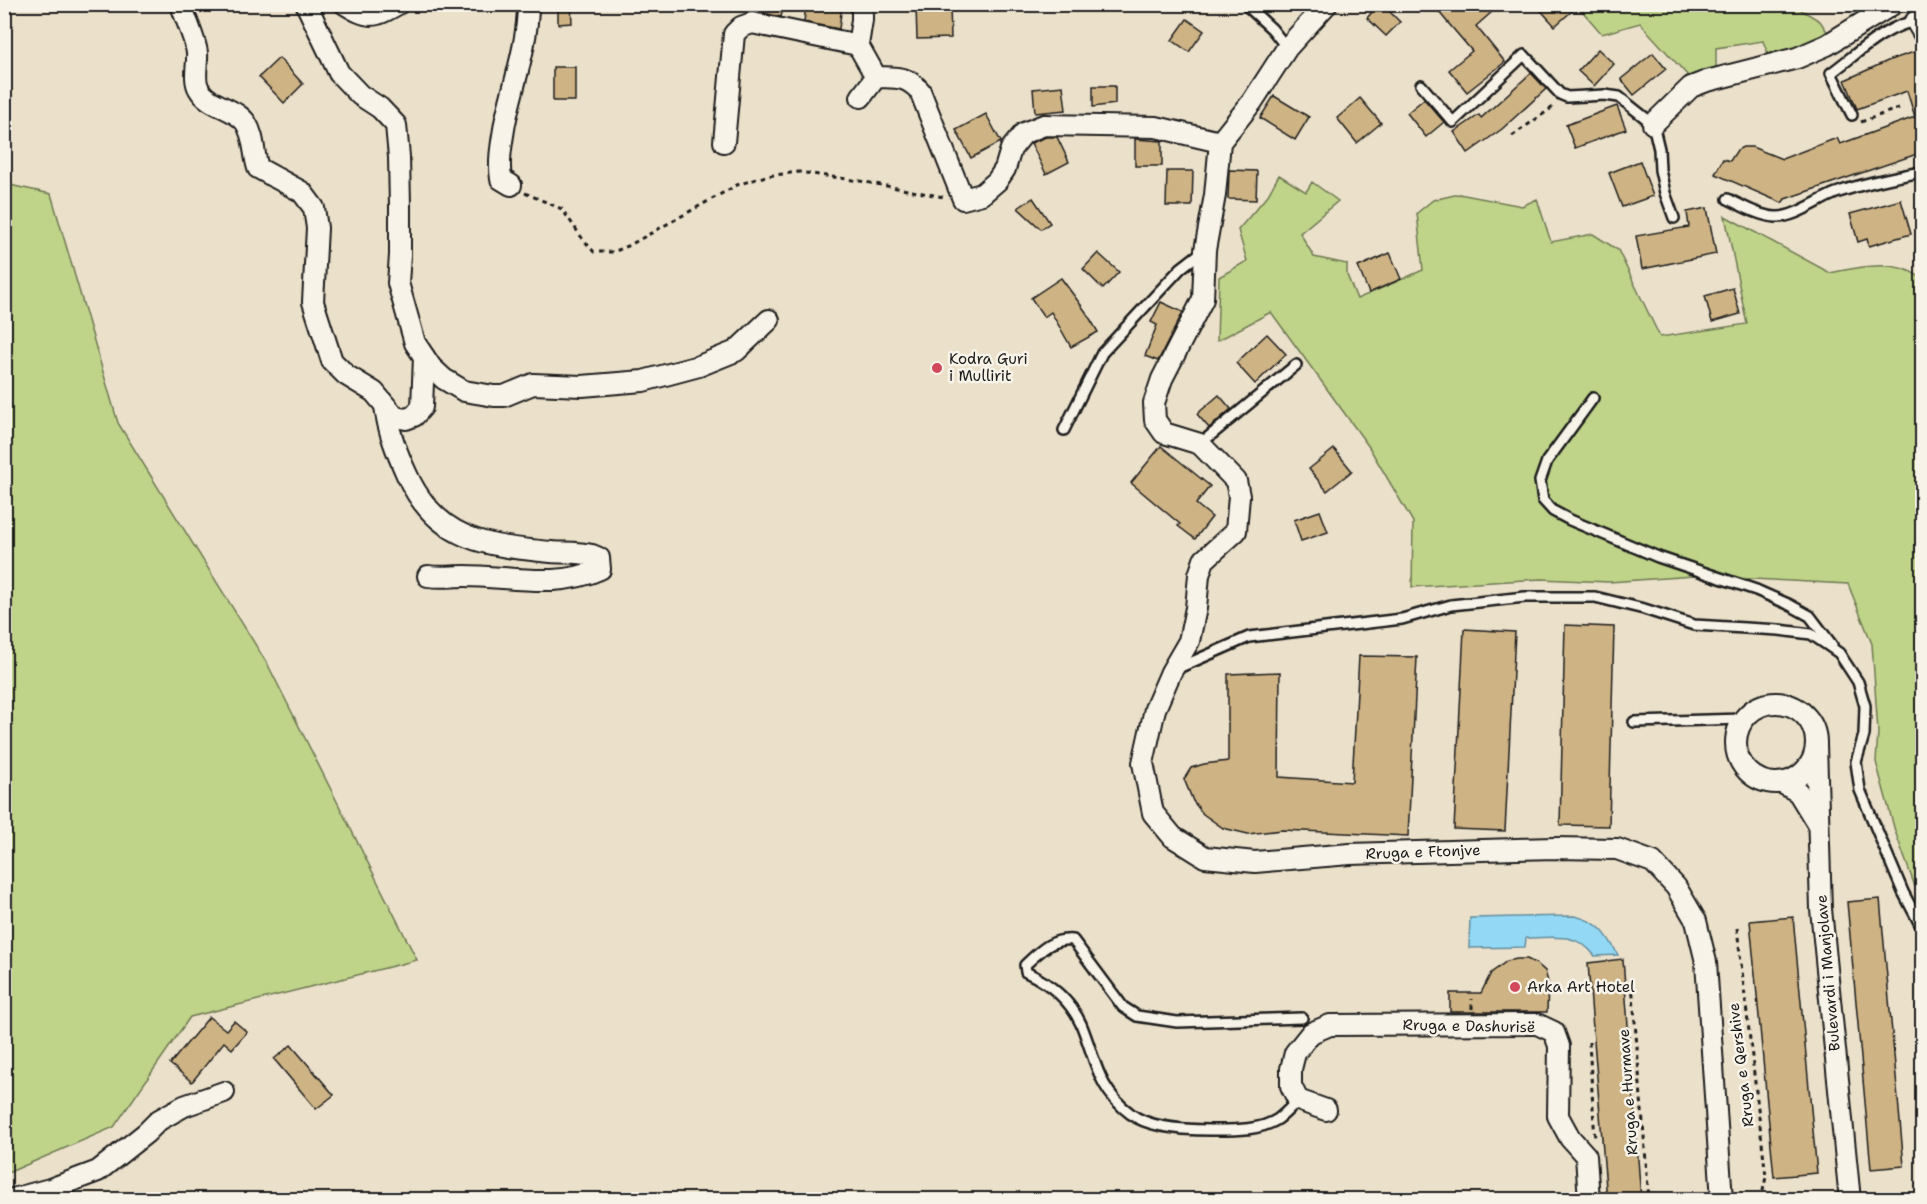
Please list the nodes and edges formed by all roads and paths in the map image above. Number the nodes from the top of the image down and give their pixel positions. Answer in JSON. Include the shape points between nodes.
{"nodes":[{"id":1,"x":181,"y":4,"type":"edge"},
{"id":2,"x":306,"y":4,"type":"edge"},
{"id":3,"x":345,"y":4,"type":"edge"},
{"id":4,"x":398,"y":4,"type":"edge"},
{"id":5,"x":528,"y":4,"type":"edge"},
{"id":6,"x":861,"y":4,"type":"edge"},
{"id":7,"x":1245,"y":4,"type":"edge"},
{"id":8,"x":1327,"y":4,"type":"edge"},
{"id":9,"x":1893,"y":4,"type":"edge"},
{"id":10,"x":1919,"y":26,"type":"edge"},
{"id":11,"x":858,"y":45,"type":"junction"},
{"id":12,"x":1287,"y":48,"type":"junction"},
{"id":13,"x":876,"y":77,"type":"junction"},
{"id":14,"x":1421,"y":85,"type":"dead end"},
{"id":15,"x":861,"y":97,"type":"dead end"},
{"id":16,"x":1567,"y":97,"type":"junction"},
{"id":17,"x":1899,"y":108,"type":"dead end"},
{"id":18,"x":1852,"y":115,"type":"dead end"},
{"id":19,"x":1862,"y":123,"type":"dead end"},
{"id":20,"x":1653,"y":124,"type":"junction"},
{"id":21,"x":1512,"y":136,"type":"dead end"},
{"id":22,"x":724,"y":142,"type":"dead end"},
{"id":23,"x":1220,"y":142,"type":"junction"},
{"id":24,"x":1923,"y":172,"type":"edge"},
{"id":25,"x":511,"y":186,"type":"joint"},
{"id":26,"x":963,"y":199,"type":"junction"},
{"id":27,"x":1728,"y":199,"type":"dead end"},
{"id":28,"x":1674,"y":218,"type":"dead end"},
{"id":29,"x":1205,"y":250,"type":"junction"},
{"id":30,"x":769,"y":320,"type":"dead end"},
{"id":31,"x":424,"y":357,"type":"junction"},
{"id":32,"x":1296,"y":365,"type":"dead end"},
{"id":33,"x":1593,"y":398,"type":"dead end"},
{"id":34,"x":385,"y":406,"type":"junction"},
{"id":35,"x":1065,"y":430,"type":"dead end"},
{"id":36,"x":1200,"y":444,"type":"junction"},
{"id":37,"x":428,"y":576,"type":"dead end"},
{"id":38,"x":1839,"y":653,"type":"junction"},
{"id":39,"x":1171,"y":672,"type":"junction"},
{"id":40,"x":1744,"y":719,"type":"junction"},
{"id":41,"x":1634,"y":722,"type":"dead end"},
{"id":42,"x":1816,"y":745,"type":"junction"},
{"id":43,"x":1782,"y":783,"type":"junction"},
{"id":44,"x":1818,"y":825,"type":"junction"},
{"id":45,"x":1737,"y":928,"type":"dead end"},
{"id":46,"x":1923,"y":928,"type":"edge"},
{"id":47,"x":1632,"y":983,"type":"dead end"},
{"id":48,"x":1302,"y":1018,"type":"dead end"},
{"id":49,"x":1589,"y":1042,"type":"dead end"},
{"id":50,"x":224,"y":1092,"type":"dead end"},
{"id":51,"x":1298,"y":1100,"type":"junction"},
{"id":52,"x":1326,"y":1110,"type":"dead end"},
{"id":53,"x":1586,"y":1156,"type":"junction"},
{"id":54,"x":9,"y":1200,"type":"edge"},
{"id":55,"x":1589,"y":1200,"type":"edge"},
{"id":56,"x":1648,"y":1200,"type":"edge"},
{"id":57,"x":1722,"y":1200,"type":"edge"},
{"id":58,"x":1761,"y":1200,"type":"edge"},
{"id":59,"x":1850,"y":1200,"type":"edge"}],
"edges":[{"from":1,"to":34,"type":"street","via":[[197,50],[197,86],[202,95],[246,123],[258,168],[302,192],[314,208],[317,228],[313,303],[332,361],[374,392]]},
{"from":2,"to":31,"type":"street","via":[[339,73],[396,125],[398,284]]},
{"from":3,"to":4,"type":"street","via":[[362,15],[381,14]]},
{"from":5,"to":25,"type":"street","via":[[498,164],[501,179]]},
{"from":6,"to":11,"type":"street"},
{"from":7,"to":12,"type":"lane"},
{"from":8,"to":12,"type":"street"},
{"from":9,"to":20,"type":"street","via":[[1827,45],[1797,58],[1691,87]]},
{"from":10,"to":18,"type":"lane","via":[[1905,22],[1832,73]]},
{"from":11,"to":13,"type":"street"},
{"from":11,"to":22,"type":"street","via":[[752,23],[741,27],[734,34]]},
{"from":12,"to":23,"type":"street"},
{"from":13,"to":15,"type":"street"},
{"from":13,"to":26,"type":"street","via":[[904,78],[920,91]]},
{"from":14,"to":16,"type":"lane","via":[[1453,122],[1524,55]]},
{"from":16,"to":20,"type":"lane","via":[[1619,97]]},
{"from":16,"to":21,"type":"path"},
{"from":17,"to":19,"type":"path"},
{"from":20,"to":28,"type":"lane","via":[[1665,193]]},
{"from":23,"to":26,"type":"street","via":[[1156,127],[1044,125],[1024,133],[1011,149],[997,181],[982,194]]},
{"from":23,"to":29,"type":"street"},
{"from":24,"to":27,"type":"lane","via":[[1861,185],[1778,217]]},
{"from":25,"to":26,"type":"path","via":[[562,209],[594,252],[613,252],[628,246],[737,186],[766,176],[799,172]]},
{"from":29,"to":35,"type":"lane","via":[[1181,268],[1102,353]]},
{"from":29,"to":36,"type":"street","via":[[1203,299],[1154,403],[1155,420],[1164,433]]},
{"from":30,"to":31,"type":"street","via":[[736,351],[699,366],[622,384],[533,384],[494,396],[456,387]]},
{"from":31,"to":34,"type":"street","via":[[422,407],[406,419],[395,417]]},
{"from":32,"to":36,"type":"lane"},
{"from":33,"to":38,"type":"lane","via":[[1547,461],[1540,482],[1543,500],[1553,511],[1658,557],[1788,604],[1810,616]]},
{"from":34,"to":37,"type":"street","via":[[387,423],[410,482],[441,524],[478,540],[582,553],[599,558],[600,569],[574,578],[520,581]]},
{"from":36,"to":39,"type":"street","name":"Rruga e Ftonjve","via":[[1236,481],[1239,516],[1236,531],[1204,560],[1189,641]]},
{"from":38,"to":39,"type":"lane","via":[[1811,634],[1694,625],[1594,597],[1525,597],[1451,605],[1402,619],[1249,637]]},
{"from":38,"to":46,"type":"lane","via":[[1858,682],[1865,706],[1864,735],[1856,762],[1860,790],[1903,892]]},
{"from":39,"to":57,"type":"street","name":"Rruga e Ftonjve","via":[[1155,709],[1143,762],[1153,813],[1173,837],[1205,857],[1255,862],[1350,854],[1617,849],[1653,862],[1676,887],[1696,921],[1706,962]]},
{"from":40,"to":41,"type":"lane"},
{"from":40,"to":42,"type":"street","via":[[1765,705],[1790,705],[1810,721]]},
{"from":40,"to":43,"type":"street","via":[[1736,743],[1745,769],[1768,782]]},
{"from":42,"to":43,"type":"street","via":[[1806,770]]},
{"from":42,"to":44,"type":"street","name":"Bulevardi i Manjolave"},
{"from":43,"to":44,"type":"street","via":[[1798,792]]},
{"from":44,"to":59,"type":"street","name":"Bulevardi i Manjolave","via":[[1821,909]]},
{"from":45,"to":58,"type":"path","name":"Rruga e Qershive","via":[[1766,1177]]},
{"from":47,"to":56,"type":"path","name":"Rruga e Hurmave"},
{"from":48,"to":51,"type":"lane","via":[[1177,1022],[1137,1016],[1123,1007],[1073,940],[1059,939],[1025,965],[1026,972],[1064,998],[1080,1023],[1109,1092],[1133,1115],[1157,1125],[1243,1131],[1278,1120]]},
{"from":49,"to":53,"type":"path","via":[[1595,1147]]},
{"from":50,"to":54,"type":"street","via":[[159,1120],[98,1171]]},
{"from":51,"to":52,"type":"street"},
{"from":51,"to":53,"type":"street","name":"Rruga e Dashurisë","via":[[1291,1086],[1295,1053],[1311,1033],[1330,1025],[1537,1024],[1554,1032],[1559,1046],[1558,1116]]},
{"from":53,"to":55,"type":"street"}]}
